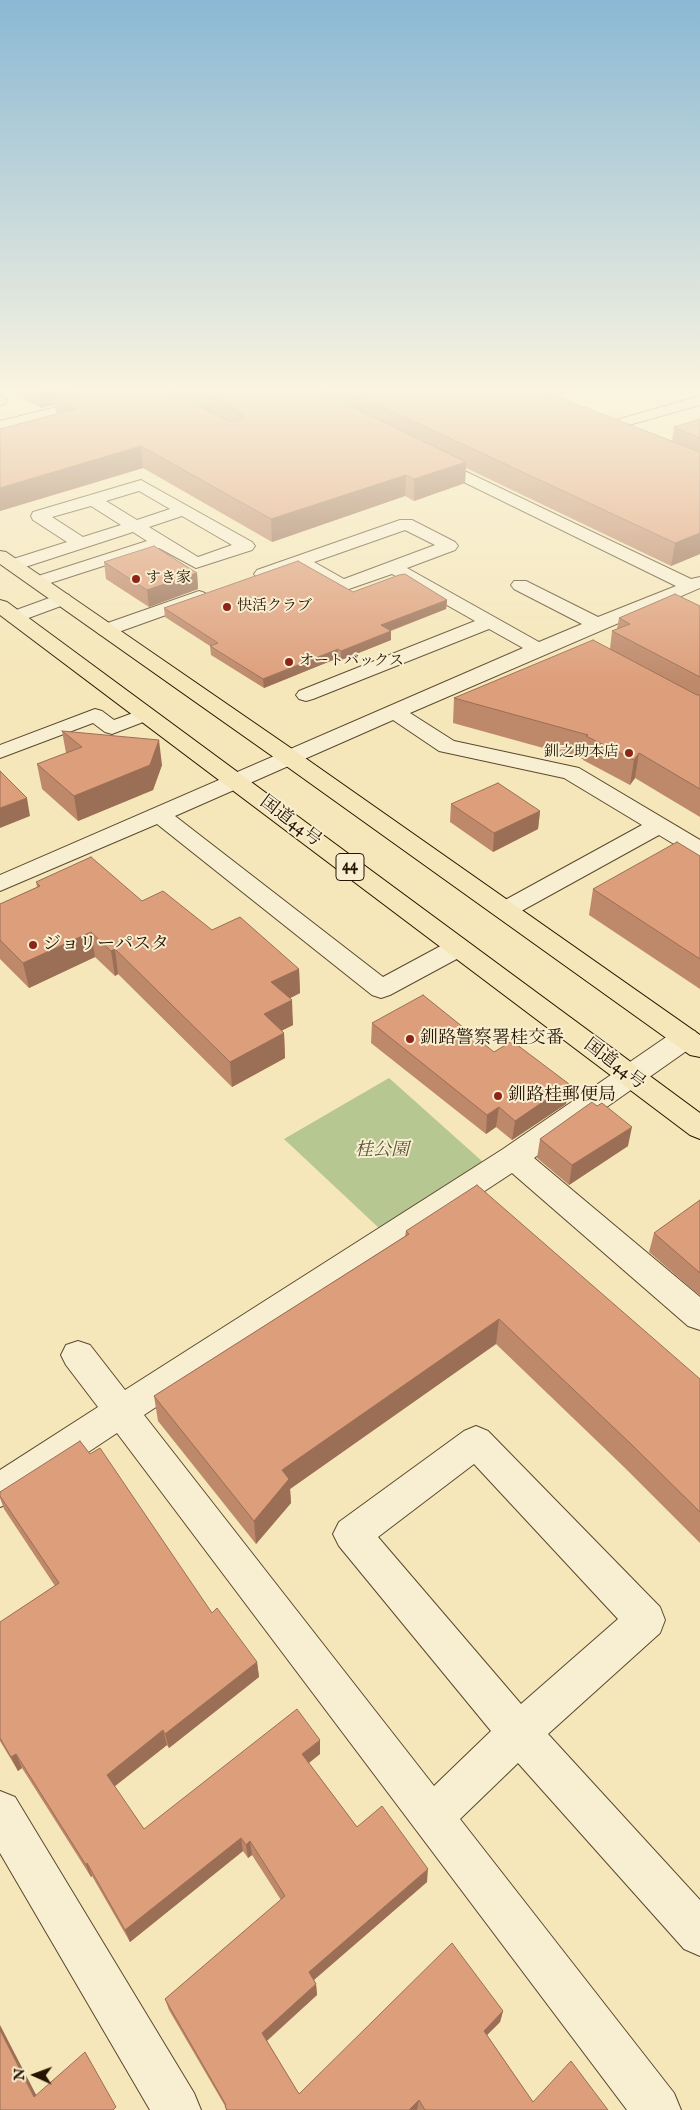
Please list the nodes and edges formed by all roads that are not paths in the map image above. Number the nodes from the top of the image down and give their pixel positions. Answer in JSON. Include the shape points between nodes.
{"nodes":[{"id":1,"x":136,"y":486,"type":"edge"},
{"id":2,"x":144,"y":486,"type":"edge"},
{"id":3,"x":487,"y":486,"type":"edge"},
{"id":4,"x":92,"y":500,"type":"junction"},
{"id":5,"x":184,"y":510,"type":"junction"},
{"id":6,"x":134,"y":526,"type":"junction"},
{"id":7,"x":161,"y":542,"type":"junction"},
{"id":8,"x":80,"y":543,"type":"junction"},
{"id":9,"x":6,"y":560,"type":"edge"},
{"id":10,"x":300,"y":561,"type":"junction"},
{"id":11,"x":393,"y":567,"type":"junction"},
{"id":12,"x":244,"y":581,"type":"edge"},
{"id":13,"x":38,"y":582,"type":"junction"},
{"id":14,"x":695,"y":584,"type":"edge"},
{"id":15,"x":520,"y":585,"type":"dead end"},
{"id":16,"x":217,"y":590,"type":"edge"},
{"id":17,"x":63,"y":599,"type":"junction"},
{"id":18,"x":8,"y":611,"type":"edge"},
{"id":19,"x":489,"y":622,"type":"junction"},
{"id":20,"x":597,"y":624,"type":"junction"},
{"id":21,"x":106,"y":630,"type":"junction"},
{"id":22,"x":562,"y":639,"type":"junction"},
{"id":23,"x":538,"y":649,"type":"junction"},
{"id":24,"x":588,"y":653,"type":"edge"},
{"id":25,"x":306,"y":695,"type":"dead end"},
{"id":26,"x":394,"y":712,"type":"junction"},
{"id":27,"x":144,"y":715,"type":"junction"},
{"id":28,"x":0,"y":752,"type":"edge"},
{"id":29,"x":290,"y":758,"type":"junction"},
{"id":30,"x":235,"y":781,"type":"junction"},
{"id":31,"x":158,"y":814,"type":"junction"},
{"id":32,"x":660,"y":825,"type":"junction"},
{"id":33,"x":700,"y":850,"type":"edge"},
{"id":34,"x":0,"y":884,"type":"edge"},
{"id":35,"x":505,"y":910,"type":"junction"},
{"id":36,"x":457,"y":948,"type":"junction"},
{"id":37,"x":693,"y":1043,"type":"edge"},
{"id":38,"x":629,"y":1077,"type":"junction"},
{"id":39,"x":700,"y":1128,"type":"edge"},
{"id":40,"x":512,"y":1157,"type":"junction"},
{"id":41,"x":700,"y":1316,"type":"edge"},
{"id":42,"x":78,"y":1355,"type":"dead end"},
{"id":43,"x":120,"y":1412,"type":"junction"},
{"id":44,"x":0,"y":1490,"type":"edge"},
{"id":45,"x":519,"y":1733,"type":"junction"},
{"id":46,"x":0,"y":1812,"type":"edge"},
{"id":47,"x":432,"y":1817,"type":"junction"},
{"id":48,"x":700,"y":1933,"type":"edge"},
{"id":49,"x":177,"y":2110,"type":"edge"},
{"id":50,"x":657,"y":2110,"type":"edge"}],
"edges":[{"from":1,"to":4,"type":"street"},
{"from":2,"to":5,"type":"street"},
{"from":3,"to":14,"type":"street"},
{"from":4,"to":6,"type":"street"},
{"from":4,"to":8,"type":"street","via":[[39,516]]},
{"from":5,"to":6,"type":"street"},
{"from":5,"to":7,"type":"street","via":[[246,546],[196,563]]},
{"from":6,"to":7,"type":"street"},
{"from":6,"to":8,"type":"street"},
{"from":7,"to":13,"type":"street"},
{"from":8,"to":9,"type":"street"},
{"from":9,"to":13,"type":"highway"},
{"from":10,"to":11,"type":"street","via":[[342,586]]},
{"from":10,"to":11,"type":"street","via":[[406,524],[449,546]]},
{"from":10,"to":12,"type":"street"},
{"from":11,"to":19,"type":"street"},
{"from":13,"to":17,"type":"highway"},
{"from":14,"to":20,"type":"street"},
{"from":15,"to":20,"type":"street"},
{"from":16,"to":21,"type":"street"},
{"from":17,"to":18,"type":"street"},
{"from":17,"to":21,"type":"highway"},
{"from":18,"to":27,"type":"highway","name":"国道44号","number":"44"},
{"from":19,"to":23,"type":"street"},
{"from":19,"to":25,"type":"street"},
{"from":20,"to":22,"type":"street"},
{"from":21,"to":29,"type":"highway"},
{"from":22,"to":23,"type":"street"},
{"from":22,"to":24,"type":"street"},
{"from":23,"to":26,"type":"street"},
{"from":26,"to":29,"type":"street"},
{"from":26,"to":32,"type":"street","via":[[447,746],[571,773]]},
{"from":27,"to":28,"type":"street","via":[[112,728],[95,715]]},
{"from":27,"to":30,"type":"highway","name":"国道44号","number":"44"},
{"from":29,"to":30,"type":"street"},
{"from":29,"to":35,"type":"highway"},
{"from":30,"to":31,"type":"street"},
{"from":30,"to":36,"type":"highway","name":"国道44号","number":"44"},
{"from":31,"to":34,"type":"street"},
{"from":31,"to":36,"type":"street","via":[[381,989]]},
{"from":32,"to":33,"type":"street"},
{"from":32,"to":35,"type":"street"},
{"from":35,"to":37,"type":"highway"},
{"from":36,"to":38,"type":"highway","name":"国道44号","number":"44"},
{"from":37,"to":38,"type":"street"},
{"from":38,"to":39,"type":"highway","name":"国道44号","number":"44"},
{"from":38,"to":40,"type":"street"},
{"from":40,"to":41,"type":"street"},
{"from":40,"to":43,"type":"street"},
{"from":42,"to":43,"type":"street"},
{"from":43,"to":44,"type":"street"},
{"from":43,"to":47,"type":"street"},
{"from":45,"to":45,"type":"street","via":[[352,1534],[476,1442],[646,1620]]},
{"from":45,"to":47,"type":"street"},
{"from":45,"to":48,"type":"street"},
{"from":46,"to":49,"type":"street"},
{"from":47,"to":50,"type":"street"}]}
